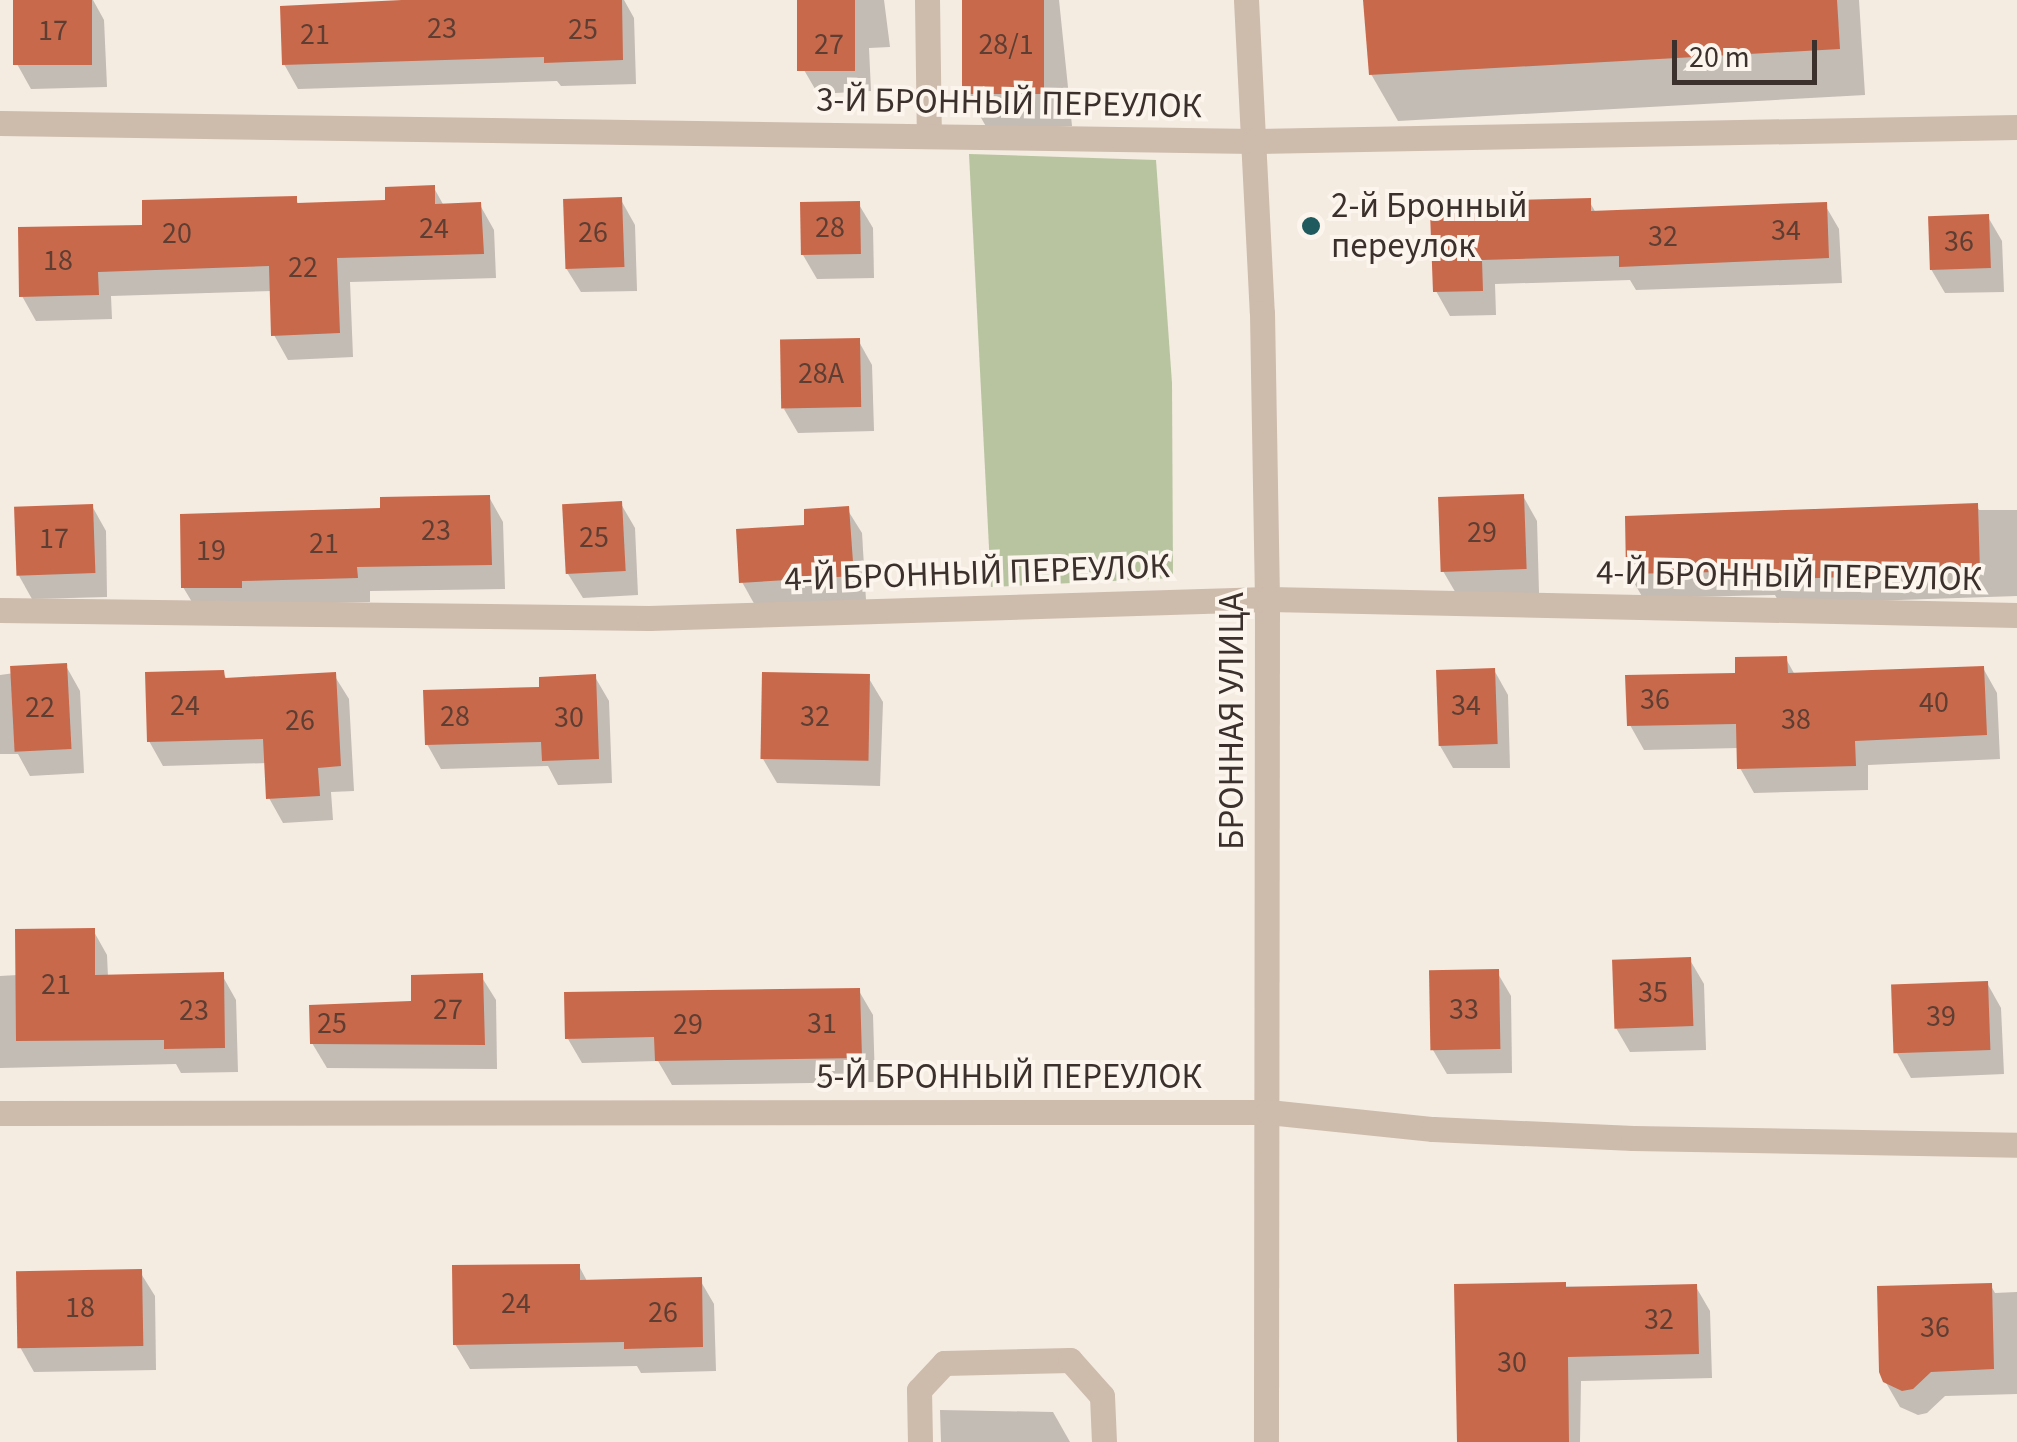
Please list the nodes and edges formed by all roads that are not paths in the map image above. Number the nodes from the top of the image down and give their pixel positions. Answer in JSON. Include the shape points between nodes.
{"nodes":[{"id":1,"x":927,"y":0,"type":"edge"},
{"id":2,"x":1246,"y":0,"type":"edge"},
{"id":3,"x":0,"y":123,"type":"edge"},
{"id":4,"x":2017,"y":127,"type":"edge"},
{"id":5,"x":928,"y":136,"type":"junction"},
{"id":6,"x":1254,"y":141,"type":"junction"},
{"id":7,"x":1267,"y":599,"type":"junction"},
{"id":8,"x":0,"y":610,"type":"edge"},
{"id":9,"x":2017,"y":615,"type":"edge"},
{"id":10,"x":1268,"y":1112,"type":"junction"},
{"id":11,"x":0,"y":1113,"type":"edge"},
{"id":12,"x":2017,"y":1145,"type":"edge"},
{"id":13,"x":920,"y":1442,"type":"edge"},
{"id":14,"x":1104,"y":1442,"type":"edge"},
{"id":15,"x":1266,"y":1442,"type":"edge"}],
"edges":[{"from":1,"to":5,"type":"street"},
{"from":2,"to":6,"type":"street","name":"БРОННАЯ УЛИЦА"},
{"from":3,"to":5,"type":"street","name":"3-Й БРОННЫЙ ПЕРЕУЛОК"},
{"from":4,"to":6,"type":"street","name":"3-Й БРОННЫЙ ПЕРЕУЛОК"},
{"from":5,"to":6,"type":"street","name":"3-Й БРОННЫЙ ПЕРЕУЛОК"},
{"from":6,"to":7,"type":"street","name":"БРОННАЯ УЛИЦА"},
{"from":7,"to":8,"type":"street","name":"4-Й БРОННЫЙ ПЕРЕУЛОК","via":[[648,618]]},
{"from":7,"to":9,"type":"street","name":"4-Й БРОННЫЙ ПЕРЕУЛОК"},
{"from":7,"to":10,"type":"street","name":"БРОННАЯ УЛИЦА"},
{"from":10,"to":11,"type":"street","name":"5-Й БРОННЫЙ ПЕРЕУЛОК"},
{"from":10,"to":12,"type":"street","name":"5-Й БРОННЫЙ ПЕРЕУЛОК","via":[[1597,1136]]},
{"from":10,"to":15,"type":"street","name":"БРОННАЯ УЛИЦА"},
{"from":13,"to":14,"type":"street","via":[[919,1390],[944,1363],[1070,1360],[1102,1396]]}]}
